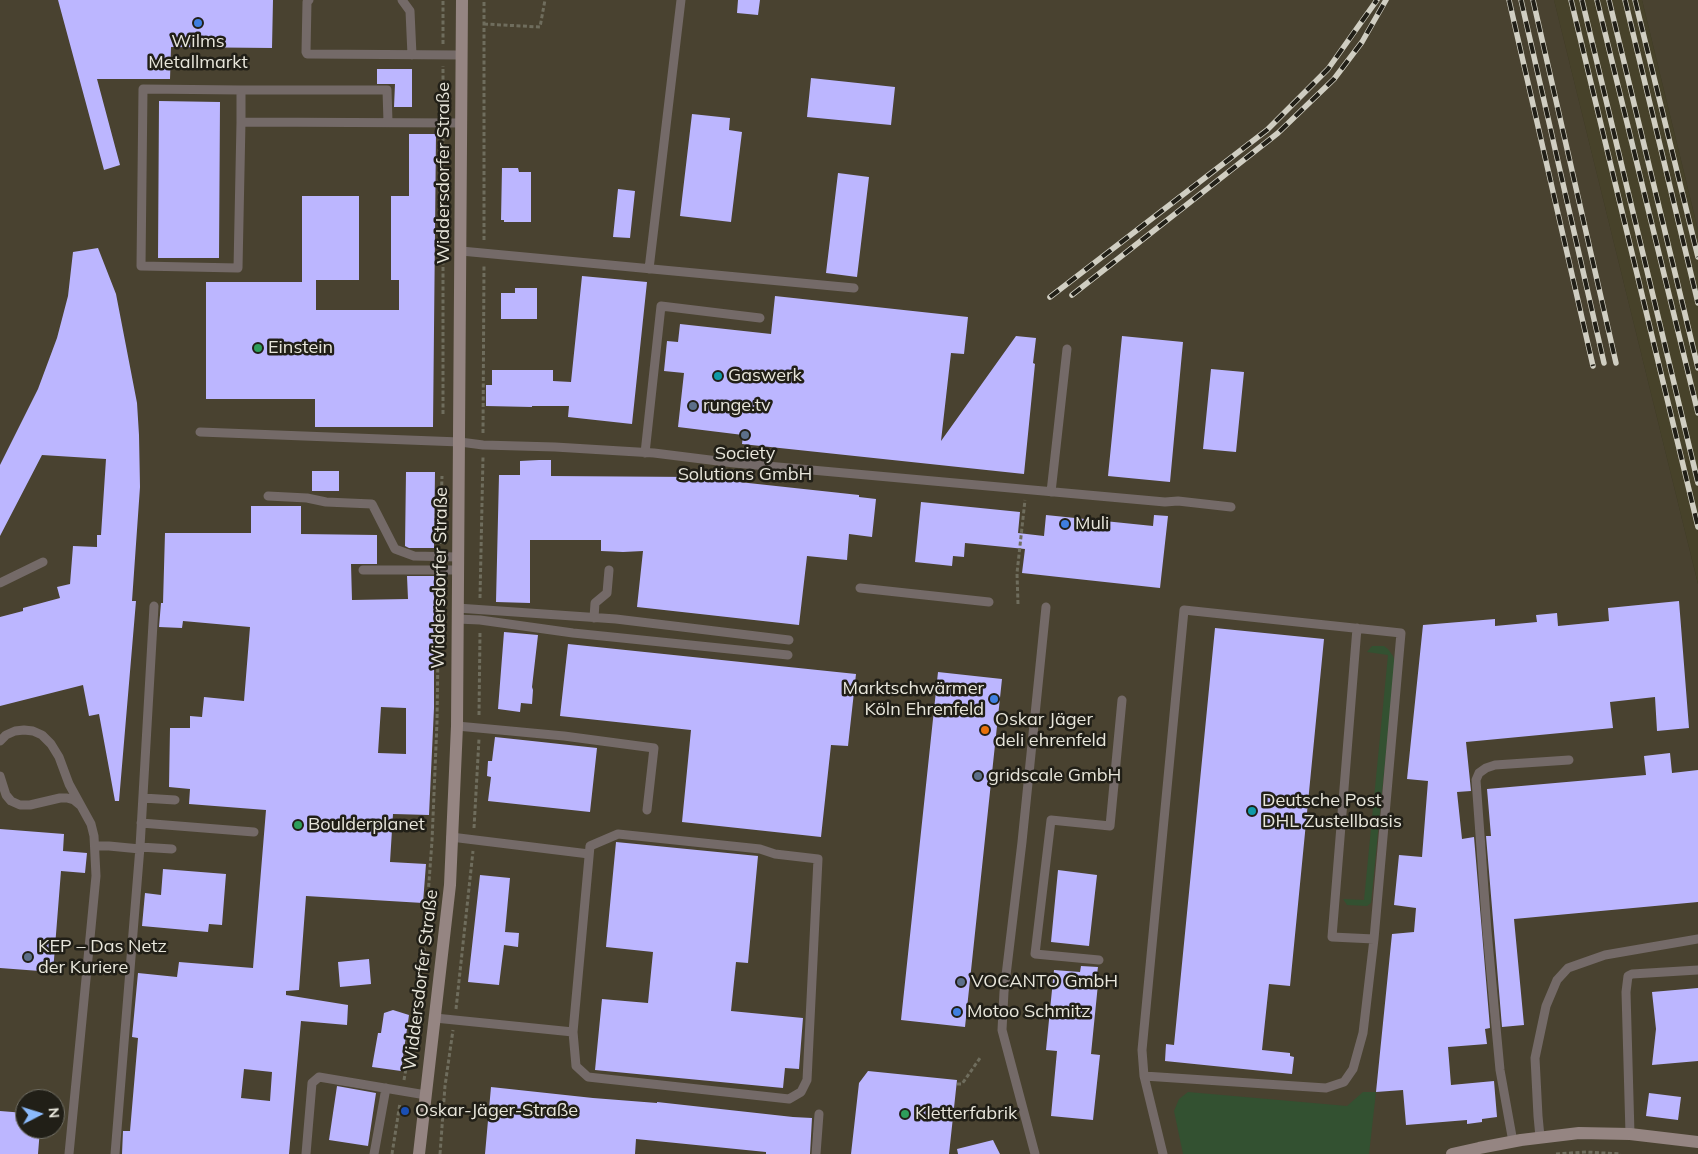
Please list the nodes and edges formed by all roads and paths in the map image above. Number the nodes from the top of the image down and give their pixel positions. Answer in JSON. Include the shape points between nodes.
{"nodes":[{"id":1,"x":309,"y":0,"type":"edge"},
{"id":2,"x":402,"y":0,"type":"edge"},
{"id":3,"x":462,"y":0,"type":"edge"},
{"id":4,"x":484,"y":0,"type":"edge"},
{"id":5,"x":545,"y":0,"type":"edge"},
{"id":6,"x":681,"y":0,"type":"edge"},
{"id":7,"x":484,"y":24,"type":"junction"},
{"id":8,"x":412,"y":55,"type":"junction"},
{"id":9,"x":462,"y":55,"type":"junction"},
{"id":10,"x":242,"y":90,"type":"junction"},
{"id":11,"x":242,"y":122,"type":"junction"},
{"id":12,"x":388,"y":122,"type":"junction"},
{"id":13,"x":462,"y":122,"type":"junction"},
{"id":14,"x":461,"y":252,"type":"junction"},
{"id":15,"x":484,"y":254,"type":"junction"},
{"id":16,"x":649,"y":269,"type":"junction"},
{"id":17,"x":854,"y":288,"type":"dead end"},
{"id":18,"x":760,"y":318,"type":"dead end"},
{"id":19,"x":1067,"y":349,"type":"dead end"},
{"id":20,"x":200,"y":432,"type":"dead end"},
{"id":21,"x":460,"y":442,"type":"junction"},
{"id":22,"x":483,"y":445,"type":"junction"},
{"id":23,"x":645,"y":453,"type":"junction"},
{"id":24,"x":1026,"y":490,"type":"junction"},
{"id":25,"x":1051,"y":492,"type":"junction"},
{"id":26,"x":268,"y":496,"type":"dead end"},
{"id":27,"x":1231,"y":507,"type":"dead end"},
{"id":28,"x":43,"y":562,"type":"dead end"},
{"id":29,"x":458,"y":564,"type":"junction"},
{"id":30,"x":363,"y":570,"type":"dead end"},
{"id":31,"x":609,"y":570,"type":"dead end"},
{"id":32,"x":0,"y":583,"type":"edge"},
{"id":33,"x":860,"y":588,"type":"dead end"},
{"id":34,"x":989,"y":602,"type":"dead end"},
{"id":35,"x":1018,"y":604,"type":"dead end"},
{"id":36,"x":154,"y":606,"type":"dead end"},
{"id":37,"x":1046,"y":607,"type":"dead end"},
{"id":38,"x":480,"y":609,"type":"junction"},
{"id":39,"x":457,"y":614,"type":"junction"},
{"id":40,"x":594,"y":618,"type":"junction"},
{"id":41,"x":480,"y":620,"type":"junction"},
{"id":42,"x":1357,"y":628,"type":"junction"},
{"id":43,"x":790,"y":640,"type":"dead end"},
{"id":44,"x":788,"y":655,"type":"dead end"},
{"id":45,"x":1122,"y":700,"type":"dead end"},
{"id":46,"x":457,"y":726,"type":"junction"},
{"id":47,"x":479,"y":727,"type":"junction"},
{"id":48,"x":0,"y":741,"type":"edge"},
{"id":49,"x":1569,"y":760,"type":"dead end"},
{"id":50,"x":0,"y":776,"type":"edge"},
{"id":51,"x":143,"y":798,"type":"junction"},
{"id":52,"x":175,"y":800,"type":"dead end"},
{"id":53,"x":80,"y":805,"type":"junction"},
{"id":54,"x":647,"y":810,"type":"dead end"},
{"id":55,"x":142,"y":823,"type":"junction"},
{"id":56,"x":254,"y":832,"type":"dead end"},
{"id":57,"x":452,"y":837,"type":"junction"},
{"id":58,"x":474,"y":839,"type":"junction"},
{"id":59,"x":96,"y":846,"type":"junction"},
{"id":60,"x":140,"y":848,"type":"junction"},
{"id":61,"x":172,"y":849,"type":"dead end"},
{"id":62,"x":589,"y":854,"type":"junction"},
{"id":63,"x":1374,"y":939,"type":"junction"},
{"id":64,"x":1698,"y":939,"type":"edge"},
{"id":65,"x":1099,"y":960,"type":"dead end"},
{"id":66,"x":1698,"y":970,"type":"edge"},
{"id":67,"x":435,"y":1018,"type":"junction"},
{"id":68,"x":454,"y":1021,"type":"junction"},
{"id":69,"x":573,"y":1032,"type":"junction"},
{"id":70,"x":980,"y":1058,"type":"dead end"},
{"id":71,"x":1144,"y":1076,"type":"junction"},
{"id":72,"x":957,"y":1084,"type":"dead end"},
{"id":73,"x":386,"y":1088,"type":"junction"},
{"id":74,"x":426,"y":1095,"type":"junction"},
{"id":75,"x":819,"y":1114,"type":"dead end"},
{"id":76,"x":396,"y":1125,"type":"dead end"},
{"id":77,"x":403,"y":1125,"type":"dead end"},
{"id":78,"x":1630,"y":1134,"type":"junction"},
{"id":79,"x":1540,"y":1137,"type":"junction"},
{"id":80,"x":1513,"y":1142,"type":"junction"},
{"id":81,"x":1698,"y":1142,"type":"edge"},
{"id":82,"x":68,"y":1154,"type":"edge"},
{"id":83,"x":114,"y":1154,"type":"edge"},
{"id":84,"x":306,"y":1154,"type":"edge"},
{"id":85,"x":374,"y":1154,"type":"edge"},
{"id":86,"x":419,"y":1154,"type":"edge"},
{"id":87,"x":440,"y":1154,"type":"edge"},
{"id":88,"x":816,"y":1154,"type":"edge"},
{"id":89,"x":1035,"y":1154,"type":"edge"},
{"id":90,"x":1163,"y":1154,"type":"edge"},
{"id":91,"x":1452,"y":1154,"type":"edge"},
{"id":92,"x":1556,"y":1154,"type":"edge"},
{"id":93,"x":1621,"y":1154,"type":"edge"}],
"edges":[{"from":1,"to":8,"type":"lane","via":[[307,54]]},
{"from":2,"to":8,"type":"lane","via":[[410,11]]},
{"from":3,"to":9,"type":"main road","name":"Widdersdorfer Straße"},
{"from":4,"to":7,"type":"path"},
{"from":5,"to":7,"type":"path","via":[[540,27]]},
{"from":6,"to":16,"type":"lane"},
{"from":7,"to":15,"type":"path"},
{"from":8,"to":9,"type":"lane"},
{"from":9,"to":13,"type":"main road","name":"Widdersdorfer Straße"},
{"from":10,"to":11,"type":"lane"},
{"from":10,"to":11,"type":"lane","via":[[143,89],[141,266],[238,268]]},
{"from":10,"to":12,"type":"lane","via":[[387,90]]},
{"from":11,"to":12,"type":"lane"},
{"from":12,"to":13,"type":"lane"},
{"from":13,"to":14,"type":"main road","name":"Widdersdorfer Straße"},
{"from":14,"to":15,"type":"lane"},
{"from":14,"to":21,"type":"main road","name":"Widdersdorfer Straße"},
{"from":15,"to":16,"type":"lane"},
{"from":15,"to":22,"type":"path"},
{"from":16,"to":17,"type":"lane"},
{"from":18,"to":23,"type":"lane","via":[[661,306]]},
{"from":19,"to":25,"type":"lane"},
{"from":20,"to":21,"type":"lane"},
{"from":21,"to":22,"type":"lane"},
{"from":21,"to":29,"type":"main road","name":"Widdersdorfer Straße"},
{"from":22,"to":23,"type":"lane","via":[[555,446]]},
{"from":22,"to":38,"type":"path"},
{"from":23,"to":24,"type":"lane"},
{"from":24,"to":25,"type":"lane"},
{"from":24,"to":35,"type":"path"},
{"from":25,"to":27,"type":"lane"},
{"from":26,"to":29,"type":"lane","via":[[372,504],[395,549]]},
{"from":28,"to":32,"type":"lane"},
{"from":29,"to":30,"type":"lane"},
{"from":29,"to":39,"type":"main road","name":"Widdersdorfer Straße"},
{"from":31,"to":40,"type":"lane","via":[[607,593],[595,603]]},
{"from":33,"to":34,"type":"lane"},
{"from":36,"to":51,"type":"lane"},
{"from":37,"to":89,"type":"lane","via":[[1002,1030]]},
{"from":38,"to":39,"type":"lane"},
{"from":38,"to":40,"type":"lane"},
{"from":39,"to":41,"type":"lane"},
{"from":39,"to":46,"type":"main road","name":"Widdersdorfer Straße"},
{"from":40,"to":43,"type":"lane"},
{"from":41,"to":44,"type":"lane"},
{"from":41,"to":47,"type":"path"},
{"from":42,"to":63,"type":"lane","via":[[1401,633]]},
{"from":42,"to":63,"type":"lane","via":[[1332,937]]},
{"from":42,"to":71,"type":"lane","via":[[1184,610],[1142,1050]]},
{"from":45,"to":65,"type":"lane","via":[[1110,826],[1051,820],[1035,954]]},
{"from":46,"to":47,"type":"lane"},
{"from":46,"to":57,"type":"main road","name":"Widdersdorfer Straße"},
{"from":47,"to":54,"type":"lane","via":[[654,748]]},
{"from":47,"to":58,"type":"path"},
{"from":48,"to":53,"type":"lane","via":[[15,731],[32,731],[42,736],[59,757]]},
{"from":49,"to":80,"type":"lane","via":[[1495,766],[1479,773],[1476,780],[1499,1060]]},
{"from":50,"to":53,"type":"lane","via":[[6,795],[20,805],[60,798],[74,800]]},
{"from":51,"to":52,"type":"lane"},
{"from":51,"to":55,"type":"lane"},
{"from":53,"to":59,"type":"lane","via":[[91,824]]},
{"from":55,"to":56,"type":"lane"},
{"from":55,"to":60,"type":"lane"},
{"from":57,"to":58,"type":"lane"},
{"from":57,"to":67,"type":"main road","name":"Widdersdorfer Straße"},
{"from":58,"to":62,"type":"lane"},
{"from":58,"to":68,"type":"path"},
{"from":59,"to":60,"type":"lane"},
{"from":59,"to":82,"type":"lane","via":[[96,876]]},
{"from":60,"to":61,"type":"lane"},
{"from":60,"to":83,"type":"lane"},
{"from":62,"to":69,"type":"lane"},
{"from":62,"to":69,"type":"lane","via":[[590,846],[618,834],[818,858],[807,1080],[801,1092],[789,1098],[588,1076],[576,1066]]},
{"from":63,"to":71,"type":"lane","via":[[1363,1032],[1353,1069],[1344,1082],[1326,1088]]},
{"from":64,"to":79,"type":"lane","via":[[1605,956],[1568,968],[1557,980],[1546,1006],[1536,1058]]},
{"from":66,"to":78,"type":"lane","via":[[1628,976]]},
{"from":67,"to":68,"type":"lane"},
{"from":67,"to":74,"type":"main road","name":"Widdersdorfer Straße"},
{"from":68,"to":69,"type":"lane"},
{"from":68,"to":87,"type":"path"},
{"from":70,"to":72,"type":"path","via":[[962,1084]]},
{"from":71,"to":90,"type":"lane"},
{"from":73,"to":74,"type":"lane"},
{"from":73,"to":84,"type":"lane","via":[[324,1077],[315,1079],[312,1083]]},
{"from":73,"to":85,"type":"lane"},
{"from":74,"to":86,"type":"main road","name":"Widdersdorfer Straße"},
{"from":75,"to":88,"type":"lane"},
{"from":76,"to":77,"type":"path"},
{"from":78,"to":79,"type":"main road","via":[[1579,1133]]},
{"from":78,"to":81,"type":"main road"},
{"from":79,"to":80,"type":"main road"},
{"from":80,"to":91,"type":"main road"},
{"from":92,"to":93,"type":"path"}]}
